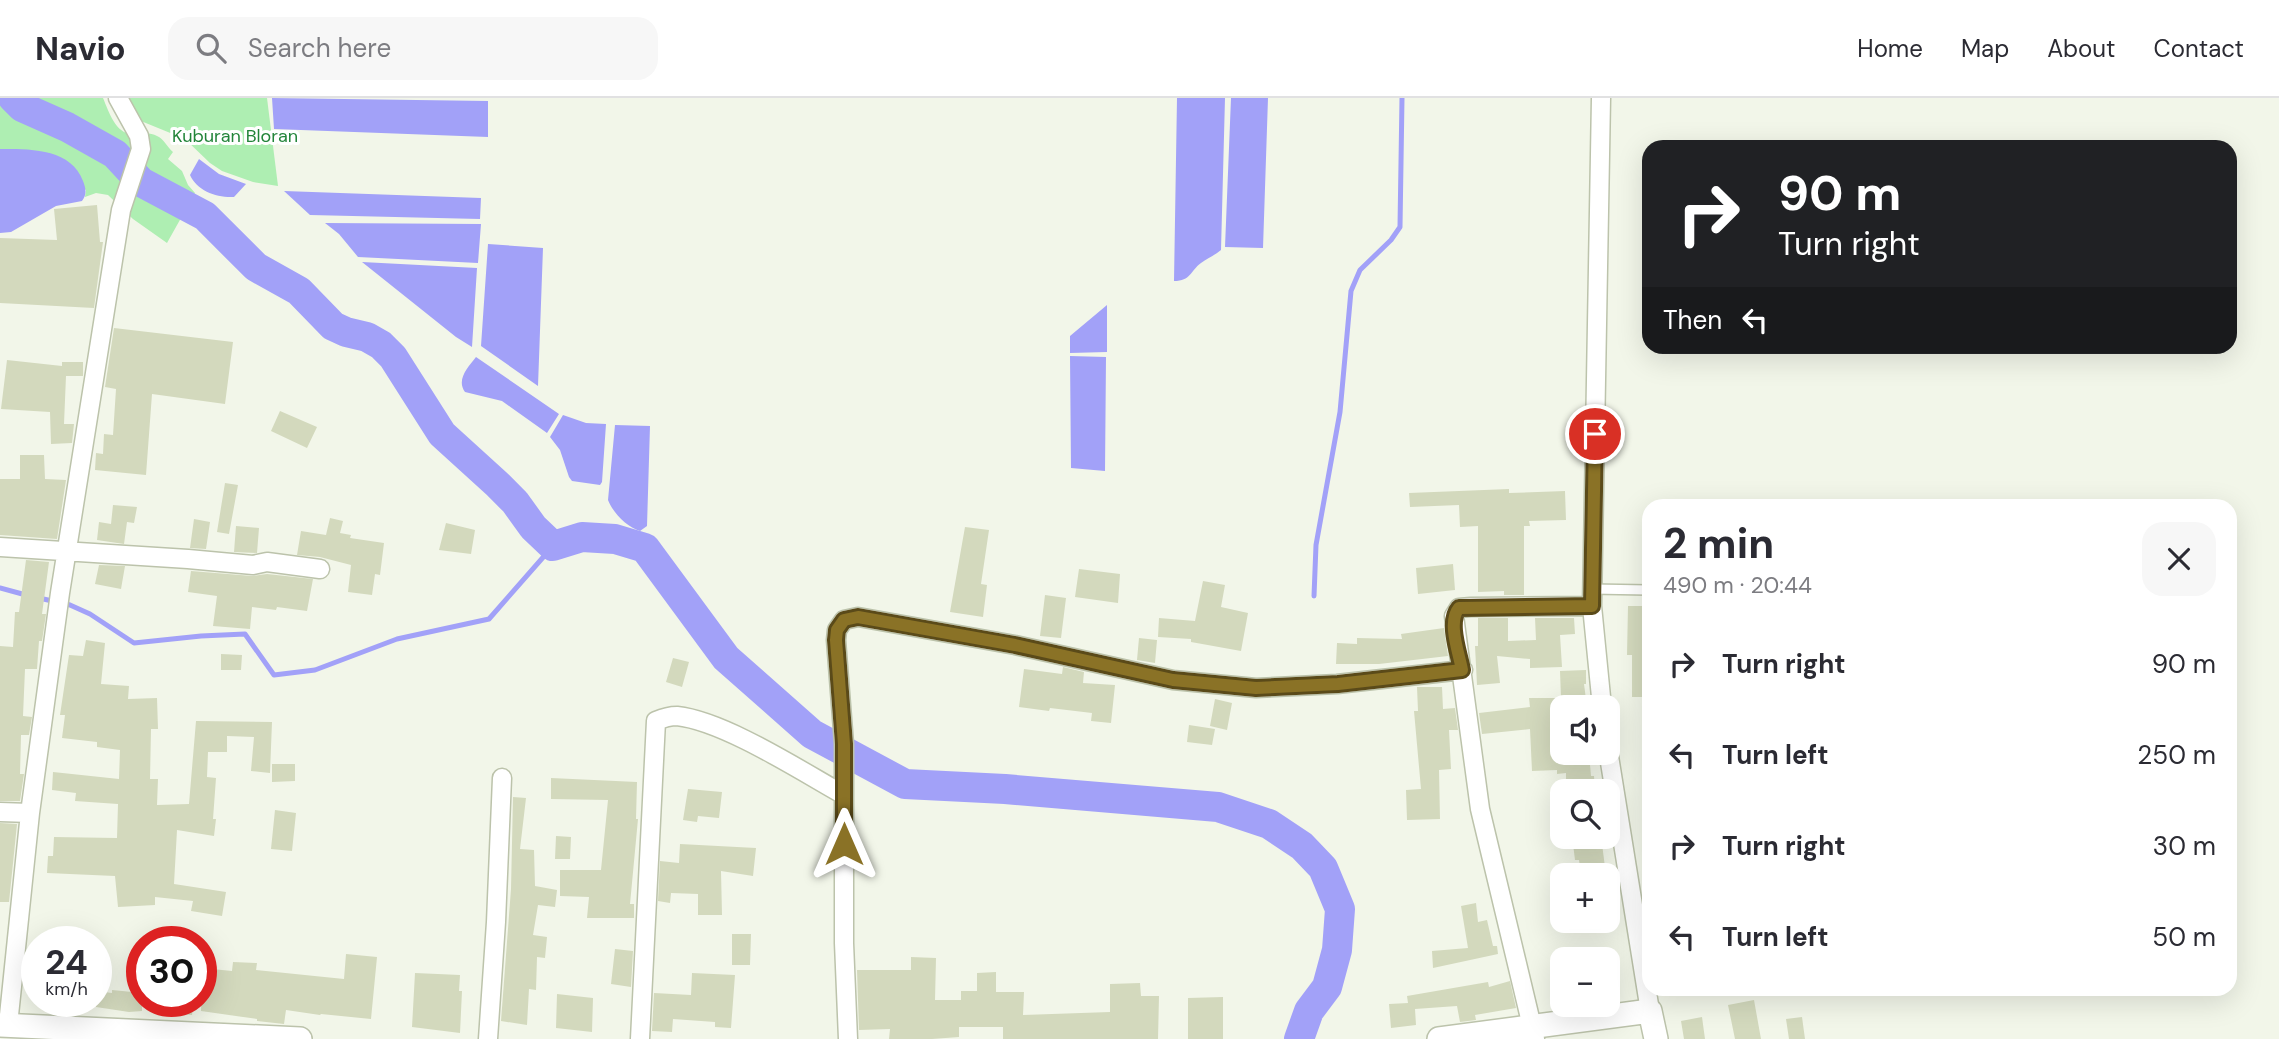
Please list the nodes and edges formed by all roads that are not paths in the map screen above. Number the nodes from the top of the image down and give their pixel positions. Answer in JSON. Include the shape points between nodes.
{"nodes":[{"id":1,"x":118,"y":98,"type":"edge"},
{"id":2,"x":1601,"y":98,"type":"edge"},
{"id":3,"x":0,"y":547,"type":"edge"},
{"id":4,"x":66,"y":552,"type":"junction"},
{"id":5,"x":320,"y":569,"type":"dead end"},
{"id":6,"x":1642,"y":591,"type":"edge"},
{"id":7,"x":1592,"y":597,"type":"junction"},
{"id":8,"x":1462,"y":670,"type":"junction"},
{"id":9,"x":1601,"y":695,"type":"edge"},
{"id":10,"x":1610,"y":765,"type":"edge"},
{"id":11,"x":502,"y":778,"type":"dead end"},
{"id":12,"x":844,"y":789,"type":"junction"},
{"id":13,"x":0,"y":812,"type":"edge"},
{"id":14,"x":30,"y":813,"type":"junction"},
{"id":15,"x":1642,"y":961,"type":"edge"},
{"id":16,"x":1648,"y":996,"type":"edge"},
{"id":17,"x":1650,"y":1011,"type":"junction"},
{"id":18,"x":4,"y":1025,"type":"edge"},
{"id":19,"x":1533,"y":1032,"type":"edge"},
{"id":20,"x":284,"y":1039,"type":"edge"},
{"id":21,"x":300,"y":1039,"type":"edge"},
{"id":22,"x":488,"y":1039,"type":"edge"},
{"id":23,"x":640,"y":1039,"type":"edge"},
{"id":24,"x":848,"y":1039,"type":"edge"},
{"id":25,"x":1439,"y":1039,"type":"edge"},
{"id":26,"x":1656,"y":1039,"type":"edge"}],
"edges":[{"from":1,"to":4,"type":"street","via":[[139,136],[141,149],[121,210]]},
{"from":2,"to":7,"type":"street"},
{"from":3,"to":4,"type":"street"},
{"from":4,"to":5,"type":"street"},
{"from":4,"to":14,"type":"street"},
{"from":6,"to":7,"type":"lane"},
{"from":7,"to":8,"type":"street","via":[[1459,608],[1454,622]]},
{"from":7,"to":9,"type":"street"},
{"from":8,"to":12,"type":"street","via":[[1256,688],[1173,680],[858,617],[844,620],[837,630]]},
{"from":8,"to":19,"type":"street","via":[[1480,809]]},
{"from":10,"to":15,"type":"street"},
{"from":11,"to":22,"type":"street"},
{"from":12,"to":23,"type":"street","via":[[708,724],[676,716],[656,721]]},
{"from":12,"to":24,"type":"street"},
{"from":13,"to":14,"type":"street"},
{"from":14,"to":18,"type":"street"},
{"from":16,"to":17,"type":"street"},
{"from":17,"to":19,"type":"street"},
{"from":17,"to":26,"type":"street"},
{"from":18,"to":20,"type":"street"},
{"from":19,"to":25,"type":"street"},
{"from":20,"to":21,"type":"street"}]}
